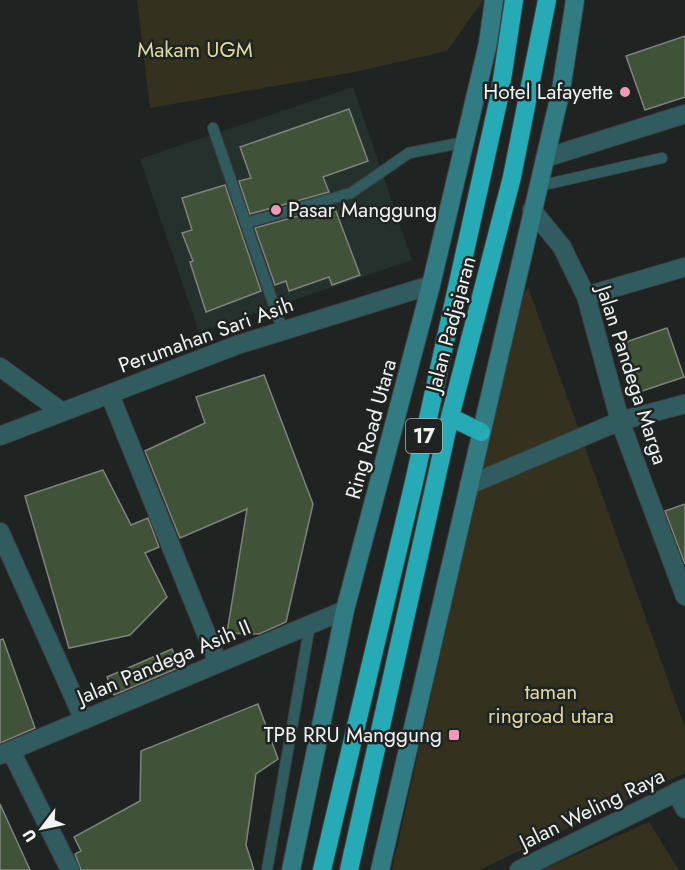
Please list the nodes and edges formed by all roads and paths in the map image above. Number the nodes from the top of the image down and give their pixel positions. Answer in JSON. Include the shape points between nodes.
{"nodes":[{"id":1,"x":494,"y":0,"type":"edge"},
{"id":2,"x":514,"y":0,"type":"edge"},
{"id":3,"x":547,"y":0,"type":"edge"},
{"id":4,"x":575,"y":0,"type":"edge"},
{"id":5,"x":685,"y":114,"type":"edge"},
{"id":6,"x":213,"y":128,"type":"dead end"},
{"id":7,"x":465,"y":142,"type":"junction"},
{"id":8,"x":544,"y":158,"type":"junction"},
{"id":9,"x":662,"y":158,"type":"dead end"},
{"id":10,"x":539,"y":186,"type":"junction"},
{"id":11,"x":532,"y":210,"type":"junction"},
{"id":12,"x":246,"y":223,"type":"junction"},
{"id":13,"x":685,"y":267,"type":"edge"},
{"id":14,"x":431,"y":285,"type":"junction"},
{"id":15,"x":586,"y":296,"type":"junction"},
{"id":16,"x":282,"y":329,"type":"junction"},
{"id":17,"x":0,"y":367,"type":"edge"},
{"id":18,"x":110,"y":395,"type":"junction"},
{"id":19,"x":685,"y":405,"type":"edge"},
{"id":20,"x":62,"y":412,"type":"junction"},
{"id":21,"x":450,"y":417,"type":"junction"},
{"id":22,"x":620,"y":421,"type":"junction"},
{"id":23,"x":481,"y":432,"type":"junction"},
{"id":24,"x":0,"y":436,"type":"edge"},
{"id":25,"x":469,"y":485,"type":"junction"},
{"id":26,"x":0,"y":532,"type":"edge"},
{"id":27,"x":685,"y":596,"type":"edge"},
{"id":28,"x":345,"y":610,"type":"junction"},
{"id":29,"x":310,"y":624,"type":"junction"},
{"id":30,"x":218,"y":663,"type":"junction"},
{"id":31,"x":84,"y":720,"type":"junction"},
{"id":32,"x":5,"y":753,"type":"edge"},
{"id":33,"x":681,"y":790,"type":"edge"},
{"id":34,"x":685,"y":808,"type":"edge"},
{"id":35,"x":70,"y":870,"type":"edge"},
{"id":36,"x":267,"y":870,"type":"edge"},
{"id":37,"x":291,"y":870,"type":"edge"},
{"id":38,"x":322,"y":870,"type":"edge"},
{"id":39,"x":349,"y":870,"type":"edge"},
{"id":40,"x":380,"y":870,"type":"edge"},
{"id":41,"x":519,"y":870,"type":"edge"}],
"edges":[{"from":1,"to":7,"type":"street","name":"Ring Road Utara"},
{"from":2,"to":38,"type":"highway","name":"Jalan Padjajaran","number":"17","via":[[497,105],[414,482]]},
{"from":3,"to":21,"type":"highway","name":"Jalan Padjajaran","number":"17","via":[[512,177]]},
{"from":4,"to":8,"type":"street","via":[[561,90]]},
{"from":5,"to":8,"type":"street"},
{"from":6,"to":12,"type":"lane"},
{"from":7,"to":12,"type":"lane","via":[[409,153],[351,193]]},
{"from":7,"to":14,"type":"street","name":"Ring Road Utara"},
{"from":8,"to":10,"type":"street"},
{"from":9,"to":10,"type":"lane"},
{"from":10,"to":11,"type":"street"},
{"from":11,"to":15,"type":"street","name":"Jalan Pandega Marga","via":[[562,247]]},
{"from":11,"to":23,"type":"street"},
{"from":12,"to":16,"type":"lane"},
{"from":13,"to":15,"type":"street"},
{"from":14,"to":16,"type":"street","name":"Perumahan Sari Asih"},
{"from":14,"to":28,"type":"street","name":"Ring Road Utara"},
{"from":15,"to":22,"type":"street","name":"Jalan Pandega Marga"},
{"from":16,"to":18,"type":"street","name":"Perumahan Sari Asih"},
{"from":17,"to":20,"type":"street"},
{"from":18,"to":20,"type":"street","name":"Perumahan Sari Asih"},
{"from":18,"to":30,"type":"street"},
{"from":19,"to":22,"type":"street"},
{"from":20,"to":24,"type":"street","name":"Perumahan Sari Asih"},
{"from":21,"to":23,"type":"highway"},
{"from":21,"to":39,"type":"highway","name":"Jalan Padjajaran","number":"17"},
{"from":22,"to":25,"type":"street"},
{"from":22,"to":27,"type":"street","name":"Jalan Pandega Marga"},
{"from":23,"to":25,"type":"street"},
{"from":25,"to":40,"type":"street"},
{"from":26,"to":31,"type":"street"},
{"from":28,"to":29,"type":"street","name":"Jalan Pandega Asih II"},
{"from":28,"to":37,"type":"street","name":"Ring Road Utara"},
{"from":29,"to":30,"type":"street","name":"Jalan Pandega Asih II"},
{"from":29,"to":36,"type":"lane"},
{"from":30,"to":31,"type":"street","name":"Jalan Pandega Asih II"},
{"from":31,"to":32,"type":"street","name":"Jalan Pandega Asih II"},
{"from":32,"to":35,"type":"street"},
{"from":33,"to":34,"type":"street"},
{"from":33,"to":41,"type":"street","name":"Jalan Weling Raya"}]}
